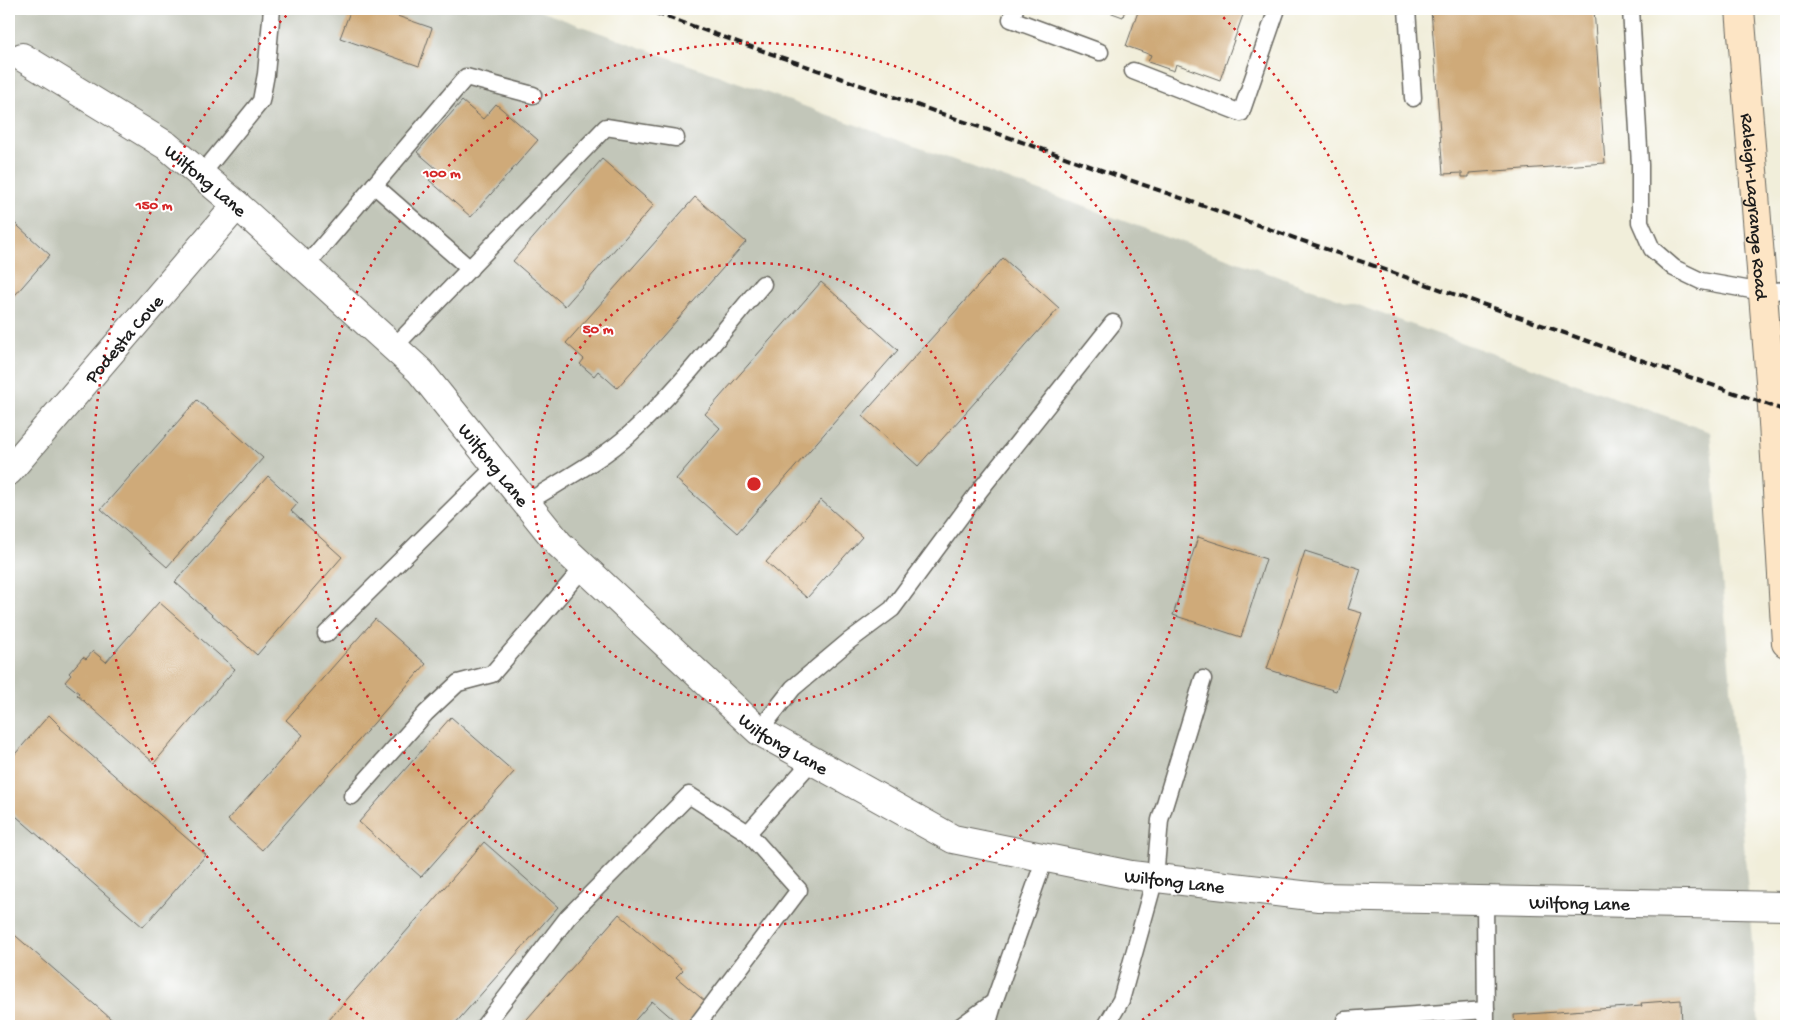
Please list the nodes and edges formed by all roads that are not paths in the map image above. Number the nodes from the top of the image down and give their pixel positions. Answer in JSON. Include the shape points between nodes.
{"nodes":[{"id":1,"x":272,"y":9,"type":"edge"},
{"id":2,"x":1015,"y":9,"type":"edge"},
{"id":3,"x":1277,"y":9,"type":"edge"},
{"id":4,"x":1407,"y":9,"type":"edge"},
{"id":5,"x":1631,"y":9,"type":"edge"},
{"id":6,"x":1740,"y":9,"type":"edge"},
{"id":7,"x":1100,"y":52,"type":"dead end"},
{"id":8,"x":13,"y":55,"type":"edge"},
{"id":9,"x":1133,"y":71,"type":"dead end"},
{"id":10,"x":533,"y":95,"type":"dead end"},
{"id":11,"x":1413,"y":98,"type":"dead end"},
{"id":12,"x":676,"y":138,"type":"dead end"},
{"id":13,"x":201,"y":175,"type":"junction"},
{"id":14,"x":374,"y":185,"type":"junction"},
{"id":15,"x":237,"y":205,"type":"junction"},
{"id":16,"x":305,"y":267,"type":"junction"},
{"id":17,"x":470,"y":268,"type":"junction"},
{"id":18,"x":763,"y":284,"type":"dead end"},
{"id":19,"x":1775,"y":291,"type":"edge"},
{"id":20,"x":1113,"y":323,"type":"dead end"},
{"id":21,"x":394,"y":347,"type":"junction"},
{"id":22,"x":496,"y":466,"type":"junction"},
{"id":23,"x":9,"y":472,"type":"edge"},
{"id":24,"x":526,"y":503,"type":"junction"},
{"id":25,"x":584,"y":567,"type":"junction"},
{"id":26,"x":326,"y":634,"type":"dead end"},
{"id":27,"x":1786,"y":643,"type":"edge"},
{"id":28,"x":1203,"y":679,"type":"dead end"},
{"id":29,"x":760,"y":731,"type":"junction"},
{"id":30,"x":812,"y":761,"type":"junction"},
{"id":31,"x":352,"y":796,"type":"dead end"},
{"id":32,"x":748,"y":833,"type":"junction"},
{"id":33,"x":1045,"y":858,"type":"junction"},
{"id":34,"x":1155,"y":878,"type":"junction"},
{"id":35,"x":1485,"y":900,"type":"junction"},
{"id":36,"x":1786,"y":906,"type":"edge"},
{"id":37,"x":994,"y":1002,"type":"junction"},
{"id":38,"x":1486,"y":1018,"type":"edge"},
{"id":39,"x":484,"y":1026,"type":"edge"},
{"id":40,"x":696,"y":1026,"type":"edge"},
{"id":41,"x":961,"y":1026,"type":"edge"},
{"id":42,"x":988,"y":1026,"type":"edge"},
{"id":43,"x":1106,"y":1026,"type":"edge"},
{"id":44,"x":1346,"y":1026,"type":"edge"}],
"edges":[{"from":1,"to":13,"type":"lane","via":[[260,101]]},
{"from":2,"to":7,"type":"lane","via":[[1011,18]]},
{"from":3,"to":9,"type":"lane","via":[[1242,112]]},
{"from":4,"to":11,"type":"lane"},
{"from":5,"to":19,"type":"lane","via":[[1640,222],[1652,249],[1674,268],[1701,281]]},
{"from":6,"to":19,"type":"main road","name":"Raleigh-Lagrange Road"},
{"from":8,"to":13,"type":"street","name":"Wilfong Lane","via":[[167,146]]},
{"from":10,"to":14,"type":"lane","via":[[466,76]]},
{"from":12,"to":17,"type":"lane","via":[[606,127]]},
{"from":13,"to":15,"type":"street","name":"Wilfong Lane"},
{"from":14,"to":16,"type":"lane"},
{"from":14,"to":17,"type":"lane"},
{"from":15,"to":16,"type":"street","name":"Wilfong Lane"},
{"from":15,"to":23,"type":"street","name":"Podesta Cove"},
{"from":16,"to":21,"type":"street","name":"Wilfong Lane"},
{"from":17,"to":21,"type":"lane"},
{"from":18,"to":24,"type":"lane","via":[[673,390],[630,434]]},
{"from":19,"to":27,"type":"main road","name":"Raleigh-Lagrange Road"},
{"from":20,"to":29,"type":"lane","via":[[980,490],[892,609],[793,688]]},
{"from":21,"to":22,"type":"street","name":"Wilfong Lane","via":[[420,371]]},
{"from":22,"to":24,"type":"street","name":"Wilfong Lane"},
{"from":22,"to":26,"type":"lane"},
{"from":24,"to":25,"type":"street","name":"Wilfong Lane","via":[[559,544]]},
{"from":25,"to":29,"type":"street","name":"Wilfong Lane"},
{"from":25,"to":31,"type":"lane","via":[[492,674],[458,683],[426,713]]},
{"from":28,"to":34,"type":"lane","via":[[1160,820]]},
{"from":29,"to":30,"type":"street","name":"Wilfong Lane"},
{"from":30,"to":32,"type":"lane"},
{"from":30,"to":33,"type":"street","name":"Wilfong Lane","via":[[953,839]]},
{"from":32,"to":39,"type":"lane","via":[[689,796],[568,917]]},
{"from":32,"to":40,"type":"lane","via":[[799,890]]},
{"from":33,"to":34,"type":"street","name":"Wilfong Lane"},
{"from":33,"to":37,"type":"lane"},
{"from":34,"to":35,"type":"street","name":"Wilfong Lane","via":[[1319,897]]},
{"from":34,"to":43,"type":"lane","via":[[1121,1000]]},
{"from":35,"to":36,"type":"street","name":"Wilfong Lane"},
{"from":35,"to":38,"type":"lane"},
{"from":37,"to":41,"type":"lane"},
{"from":37,"to":42,"type":"lane"},
{"from":38,"to":44,"type":"lane","via":[[1345,1020]]}]}
